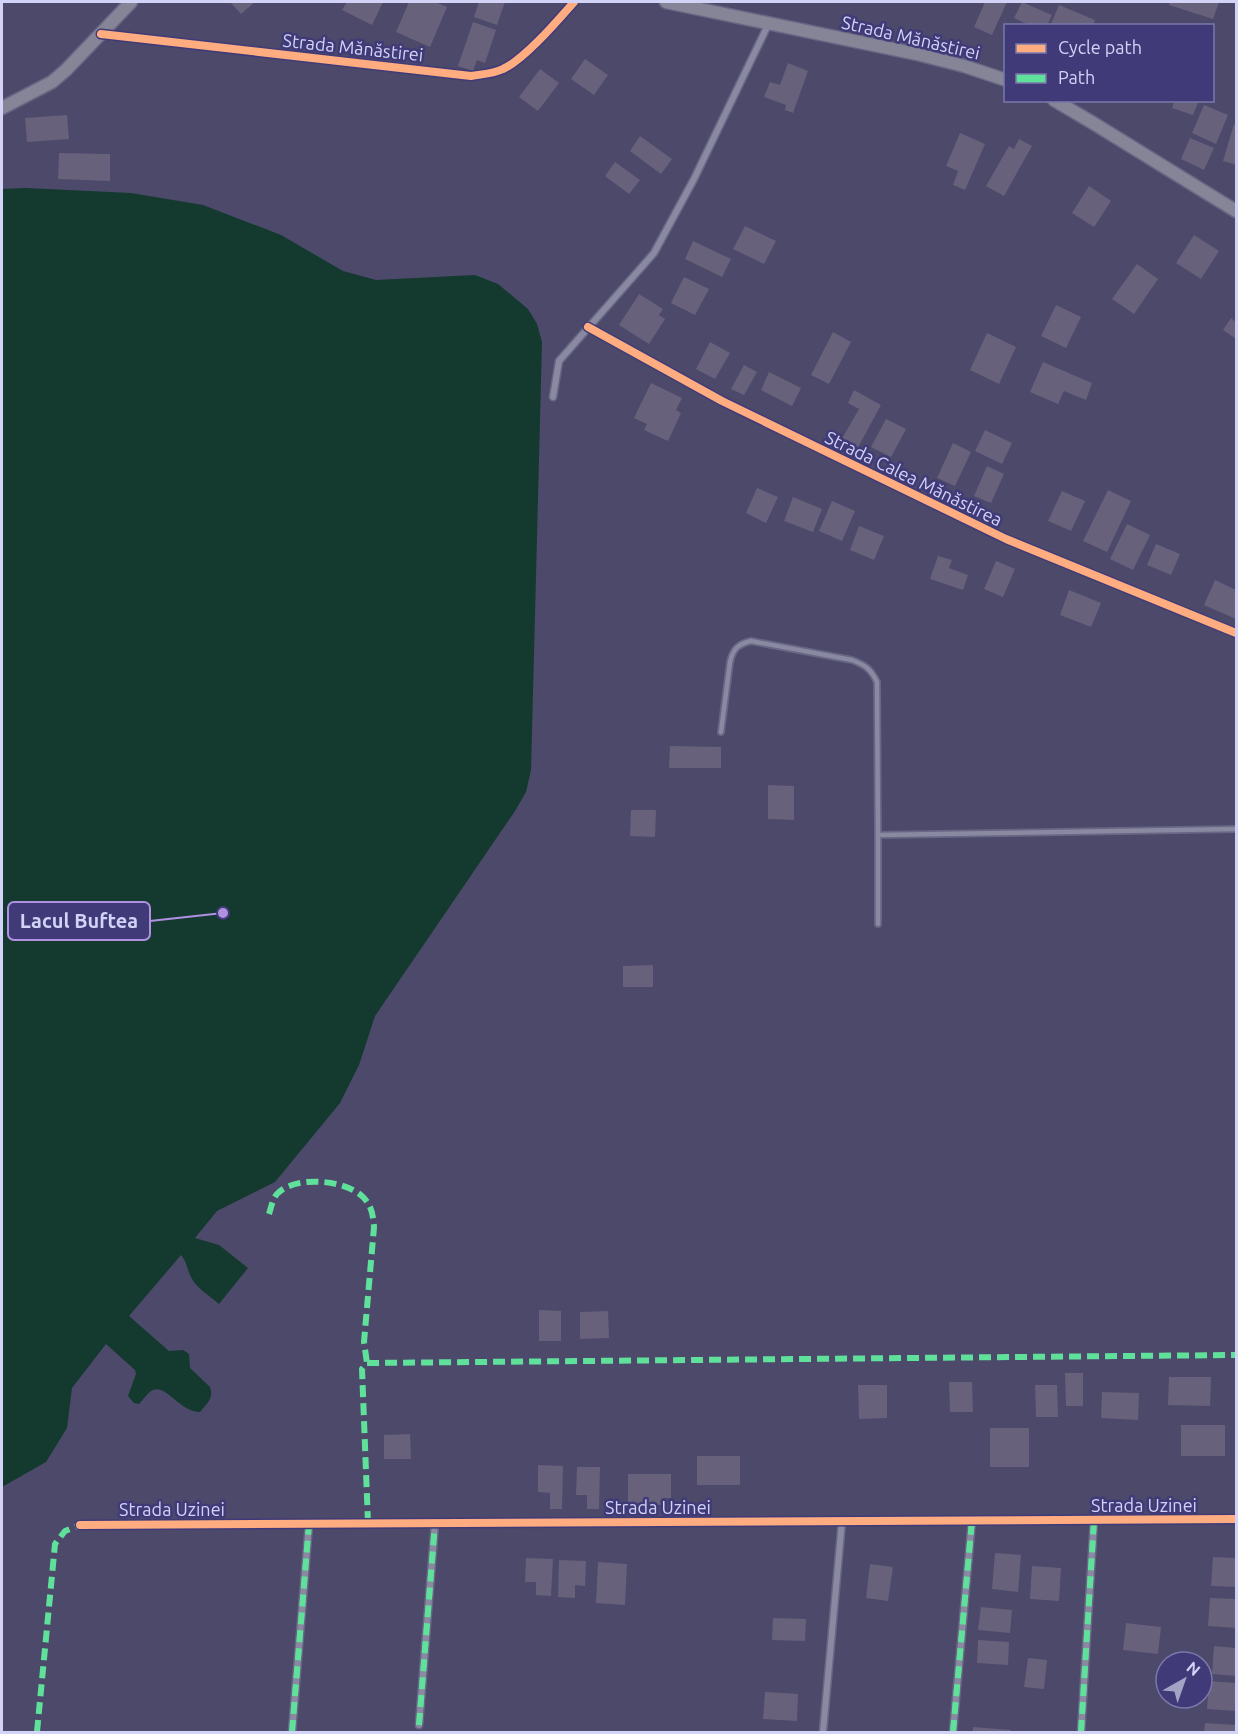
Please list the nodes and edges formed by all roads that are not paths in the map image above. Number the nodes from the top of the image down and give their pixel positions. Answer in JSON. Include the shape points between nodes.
{"nodes":[{"id":1,"x":131,"y":2,"type":"edge"},
{"id":2,"x":574,"y":2,"type":"edge"},
{"id":3,"x":666,"y":2,"type":"edge"},
{"id":4,"x":769,"y":23,"type":"junction"},
{"id":5,"x":101,"y":34,"type":"junction"},
{"id":6,"x":1004,"y":80,"type":"edge"},
{"id":7,"x":1057,"y":102,"type":"edge"},
{"id":8,"x":2,"y":108,"type":"edge"},
{"id":9,"x":1236,"y":211,"type":"edge"},
{"id":10,"x":588,"y":327,"type":"junction"},
{"id":11,"x":553,"y":397,"type":"dead end"},
{"id":12,"x":1236,"y":633,"type":"edge"},
{"id":13,"x":721,"y":732,"type":"dead end"},
{"id":14,"x":1236,"y":829,"type":"edge"},
{"id":15,"x":878,"y":835,"type":"junction"},
{"id":16,"x":878,"y":924,"type":"dead end"},
{"id":17,"x":1236,"y":1519,"type":"edge"},
{"id":18,"x":972,"y":1520,"type":"junction"},
{"id":19,"x":1094,"y":1520,"type":"junction"},
{"id":20,"x":842,"y":1521,"type":"junction"},
{"id":21,"x":435,"y":1523,"type":"junction"},
{"id":22,"x":80,"y":1524,"type":"dead end"},
{"id":23,"x":309,"y":1524,"type":"junction"},
{"id":24,"x":419,"y":1725,"type":"dead end"},
{"id":25,"x":292,"y":1732,"type":"edge"},
{"id":26,"x":824,"y":1732,"type":"edge"},
{"id":27,"x":953,"y":1732,"type":"edge"},
{"id":28,"x":1081,"y":1732,"type":"edge"}],
"edges":[{"from":1,"to":5,"type":"street"},
{"from":2,"to":5,"type":"street","name":"Strada Mănăstirei","via":[[504,69],[471,76]]},
{"from":3,"to":4,"type":"street","name":"Strada Mănăstirei"},
{"from":4,"to":6,"type":"street","name":"Strada Mănăstirei","via":[[945,61]]},
{"from":4,"to":10,"type":"street","via":[[654,253]]},
{"from":5,"to":8,"type":"street","via":[[52,82]]},
{"from":7,"to":9,"type":"street"},
{"from":10,"to":11,"type":"street","via":[[559,361]]},
{"from":10,"to":12,"type":"street","name":"Strada Calea Mănăstirea","via":[[722,401],[1005,539]]},
{"from":13,"to":15,"type":"lane","via":[[732,652],[742,643],[751,641],[864,664],[877,682]]},
{"from":14,"to":15,"type":"lane"},
{"from":15,"to":16,"type":"lane"},
{"from":17,"to":19,"type":"street","name":"Strada Uzinei"},
{"from":18,"to":19,"type":"street","name":"Strada Uzinei"},
{"from":18,"to":20,"type":"street","name":"Strada Uzinei"},
{"from":18,"to":27,"type":"street"},
{"from":19,"to":28,"type":"street"},
{"from":20,"to":21,"type":"street","name":"Strada Uzinei"},
{"from":20,"to":26,"type":"street"},
{"from":21,"to":23,"type":"street","name":"Strada Uzinei"},
{"from":21,"to":24,"type":"street"},
{"from":22,"to":23,"type":"street","name":"Strada Uzinei"},
{"from":23,"to":25,"type":"street"}]}
